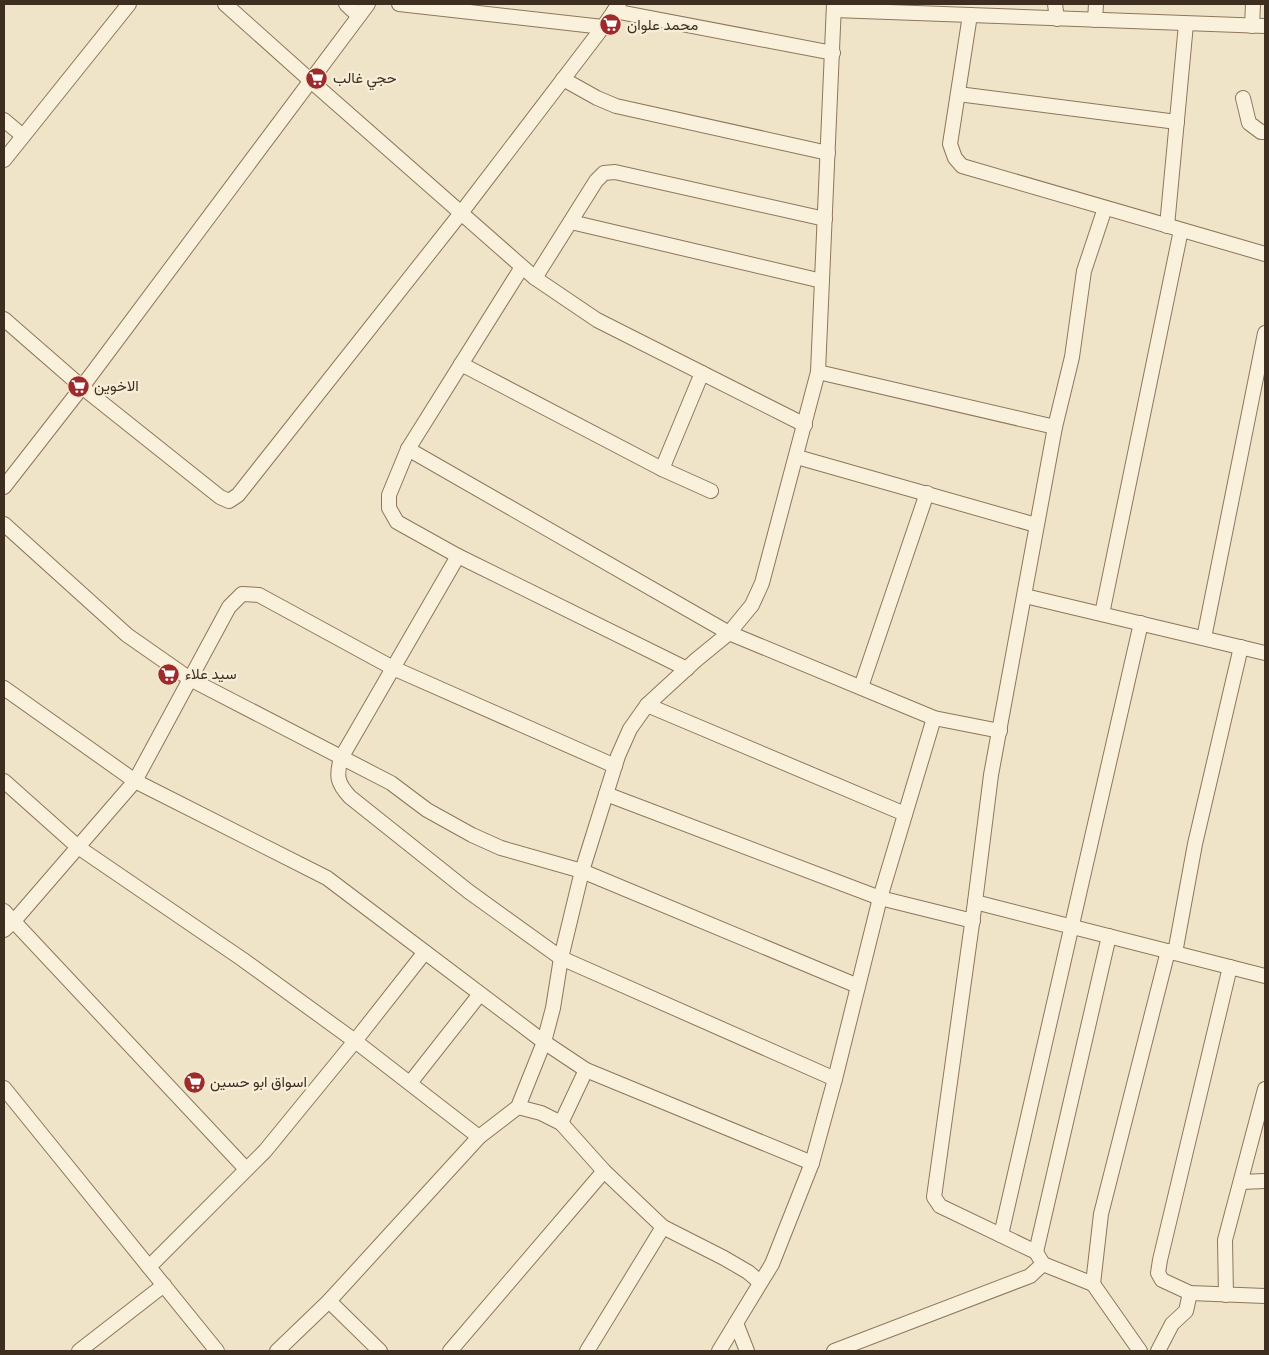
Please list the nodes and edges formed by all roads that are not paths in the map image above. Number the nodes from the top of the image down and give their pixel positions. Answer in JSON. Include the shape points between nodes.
{"nodes":[{"id":1,"x":129,"y":4,"type":"edge"},
{"id":2,"x":225,"y":4,"type":"edge"},
{"id":3,"x":346,"y":4,"type":"edge"},
{"id":4,"x":368,"y":4,"type":"edge"},
{"id":5,"x":398,"y":4,"type":"edge"},
{"id":6,"x":1055,"y":4,"type":"edge"},
{"id":7,"x":1096,"y":4,"type":"edge"},
{"id":8,"x":1253,"y":4,"type":"edge"},
{"id":9,"x":617,"y":7,"type":"edge"},
{"id":10,"x":834,"y":7,"type":"edge"},
{"id":11,"x":977,"y":12,"type":"edge"},
{"id":12,"x":359,"y":16,"type":"junction"},
{"id":13,"x":1056,"y":19,"type":"junction"},
{"id":14,"x":1096,"y":20,"type":"junction"},
{"id":15,"x":1186,"y":24,"type":"junction"},
{"id":16,"x":1259,"y":26,"type":"edge"},
{"id":17,"x":603,"y":27,"type":"junction"},
{"id":18,"x":833,"y":53,"type":"junction"},
{"id":19,"x":563,"y":80,"type":"junction"},
{"id":20,"x":311,"y":81,"type":"junction"},
{"id":21,"x":958,"y":94,"type":"junction"},
{"id":22,"x":1243,"y":98,"type":"dead end"},
{"id":23,"x":4,"y":120,"type":"edge"},
{"id":24,"x":1177,"y":122,"type":"junction"},
{"id":25,"x":1265,"y":132,"type":"edge"},
{"id":26,"x":23,"y":136,"type":"junction"},
{"id":27,"x":828,"y":153,"type":"junction"},
{"id":28,"x":4,"y":160,"type":"edge"},
{"id":29,"x":1105,"y":208,"type":"junction"},
{"id":30,"x":461,"y":213,"type":"junction"},
{"id":31,"x":825,"y":219,"type":"junction"},
{"id":32,"x":571,"y":222,"type":"junction"},
{"id":33,"x":1167,"y":226,"type":"junction"},
{"id":34,"x":1181,"y":230,"type":"junction"},
{"id":35,"x":1265,"y":254,"type":"edge"},
{"id":36,"x":522,"y":267,"type":"junction"},
{"id":37,"x":535,"y":278,"type":"junction"},
{"id":38,"x":822,"y":281,"type":"junction"},
{"id":39,"x":4,"y":319,"type":"edge"},
{"id":40,"x":1265,"y":334,"type":"edge"},
{"id":41,"x":462,"y":364,"type":"junction"},
{"id":42,"x":818,"y":372,"type":"junction"},
{"id":43,"x":702,"y":373,"type":"junction"},
{"id":44,"x":82,"y":387,"type":"junction"},
{"id":45,"x":805,"y":425,"type":"junction"},
{"id":46,"x":1055,"y":427,"type":"junction"},
{"id":47,"x":408,"y":449,"type":"junction"},
{"id":48,"x":797,"y":457,"type":"junction"},
{"id":49,"x":662,"y":469,"type":"junction"},
{"id":50,"x":4,"y":487,"type":"edge"},
{"id":51,"x":712,"y":491,"type":"dead end"},
{"id":52,"x":927,"y":493,"type":"junction"},
{"id":53,"x":4,"y":524,"type":"edge"},
{"id":54,"x":1036,"y":524,"type":"junction"},
{"id":55,"x":458,"y":556,"type":"junction"},
{"id":56,"x":1025,"y":596,"type":"junction"},
{"id":57,"x":1102,"y":614,"type":"junction"},
{"id":58,"x":1141,"y":624,"type":"junction"},
{"id":59,"x":729,"y":632,"type":"junction"},
{"id":60,"x":1204,"y":638,"type":"junction"},
{"id":61,"x":1241,"y":647,"type":"junction"},
{"id":62,"x":1265,"y":653,"type":"edge"},
{"id":63,"x":393,"y":668,"type":"junction"},
{"id":64,"x":687,"y":669,"type":"junction"},
{"id":65,"x":190,"y":679,"type":"junction"},
{"id":66,"x":4,"y":688,"type":"edge"},
{"id":67,"x":861,"y":688,"type":"junction"},
{"id":68,"x":647,"y":705,"type":"junction"},
{"id":69,"x":934,"y":718,"type":"junction"},
{"id":70,"x":1000,"y":731,"type":"junction"},
{"id":71,"x":341,"y":758,"type":"junction"},
{"id":72,"x":616,"y":766,"type":"junction"},
{"id":73,"x":4,"y":781,"type":"edge"},
{"id":74,"x":135,"y":782,"type":"junction"},
{"id":75,"x":606,"y":794,"type":"junction"},
{"id":76,"x":905,"y":814,"type":"junction"},
{"id":77,"x":78,"y":847,"type":"junction"},
{"id":78,"x":582,"y":871,"type":"junction"},
{"id":79,"x":880,"y":898,"type":"junction"},
{"id":80,"x":975,"y":902,"type":"junction"},
{"id":81,"x":4,"y":911,"type":"edge"},
{"id":82,"x":973,"y":921,"type":"junction"},
{"id":83,"x":9,"y":925,"type":"edge"},
{"id":84,"x":1072,"y":927,"type":"junction"},
{"id":85,"x":1109,"y":936,"type":"junction"},
{"id":86,"x":424,"y":952,"type":"junction"},
{"id":87,"x":1171,"y":952,"type":"junction"},
{"id":88,"x":561,"y":958,"type":"junction"},
{"id":89,"x":1230,"y":967,"type":"junction"},
{"id":90,"x":1265,"y":976,"type":"edge"},
{"id":91,"x":858,"y":986,"type":"junction"},
{"id":92,"x":480,"y":994,"type":"junction"},
{"id":93,"x":355,"y":1041,"type":"junction"},
{"id":94,"x":544,"y":1042,"type":"junction"},
{"id":95,"x":586,"y":1070,"type":"junction"},
{"id":96,"x":835,"y":1078,"type":"junction"},
{"id":97,"x":410,"y":1083,"type":"junction"},
{"id":98,"x":4,"y":1088,"type":"edge"},
{"id":99,"x":1265,"y":1089,"type":"edge"},
{"id":100,"x":518,"y":1107,"type":"junction"},
{"id":101,"x":561,"y":1122,"type":"junction"},
{"id":102,"x":479,"y":1137,"type":"junction"},
{"id":103,"x":812,"y":1163,"type":"junction"},
{"id":104,"x":246,"y":1170,"type":"junction"},
{"id":105,"x":604,"y":1171,"type":"junction"},
{"id":106,"x":1265,"y":1181,"type":"edge"},
{"id":107,"x":1241,"y":1182,"type":"junction"},
{"id":108,"x":663,"y":1227,"type":"junction"},
{"id":109,"x":1000,"y":1235,"type":"junction"},
{"id":110,"x":1040,"y":1258,"type":"junction"},
{"id":111,"x":148,"y":1266,"type":"junction"},
{"id":112,"x":760,"y":1282,"type":"junction"},
{"id":113,"x":1093,"y":1284,"type":"junction"},
{"id":114,"x":164,"y":1285,"type":"junction"},
{"id":115,"x":1190,"y":1293,"type":"junction"},
{"id":116,"x":1226,"y":1294,"type":"junction"},
{"id":117,"x":1265,"y":1296,"type":"edge"},
{"id":118,"x":329,"y":1301,"type":"junction"},
{"id":119,"x":736,"y":1323,"type":"junction"},
{"id":120,"x":79,"y":1351,"type":"edge"},
{"id":121,"x":217,"y":1351,"type":"edge"},
{"id":122,"x":277,"y":1351,"type":"edge"},
{"id":123,"x":380,"y":1351,"type":"edge"},
{"id":124,"x":450,"y":1351,"type":"edge"},
{"id":125,"x":588,"y":1351,"type":"edge"},
{"id":126,"x":719,"y":1351,"type":"edge"},
{"id":127,"x":747,"y":1351,"type":"edge"},
{"id":128,"x":834,"y":1351,"type":"edge"},
{"id":129,"x":1140,"y":1351,"type":"edge"},
{"id":130,"x":1158,"y":1351,"type":"edge"}],
"edges":[{"from":1,"to":26,"type":"street"},
{"from":2,"to":20,"type":"street"},
{"from":3,"to":12,"type":"street"},
{"from":4,"to":12,"type":"street"},
{"from":5,"to":17,"type":"street"},
{"from":6,"to":13,"type":"street"},
{"from":7,"to":14,"type":"street"},
{"from":8,"to":16,"type":"street"},
{"from":9,"to":17,"type":"street"},
{"from":9,"to":18,"type":"street"},
{"from":10,"to":11,"type":"street"},
{"from":10,"to":18,"type":"street"},
{"from":11,"to":13,"type":"street"},
{"from":11,"to":21,"type":"street"},
{"from":12,"to":20,"type":"street"},
{"from":13,"to":14,"type":"street"},
{"from":14,"to":15,"type":"street"},
{"from":15,"to":16,"type":"street"},
{"from":15,"to":24,"type":"street"},
{"from":17,"to":19,"type":"street"},
{"from":18,"to":27,"type":"street"},
{"from":19,"to":27,"type":"street","via":[[616,106]]},
{"from":19,"to":30,"type":"street"},
{"from":20,"to":30,"type":"street"},
{"from":20,"to":44,"type":"street"},
{"from":21,"to":24,"type":"street"},
{"from":21,"to":29,"type":"street","via":[[950,144],[962,166]]},
{"from":22,"to":25,"type":"street","via":[[1249,123]]},
{"from":23,"to":26,"type":"street"},
{"from":24,"to":33,"type":"street"},
{"from":26,"to":28,"type":"street"},
{"from":27,"to":31,"type":"street"},
{"from":29,"to":33,"type":"street"},
{"from":29,"to":46,"type":"street","via":[[1084,271],[1072,357]]},
{"from":30,"to":36,"type":"street"},
{"from":30,"to":44,"type":"street","via":[[238,495],[229,500],[220,497]]},
{"from":31,"to":32,"type":"street","via":[[614,172],[604,173],[596,181]]},
{"from":31,"to":38,"type":"street"},
{"from":32,"to":37,"type":"street"},
{"from":32,"to":38,"type":"street"},
{"from":33,"to":34,"type":"street"},
{"from":34,"to":35,"type":"street"},
{"from":34,"to":57,"type":"street"},
{"from":36,"to":37,"type":"street"},
{"from":36,"to":41,"type":"street"},
{"from":37,"to":43,"type":"street","via":[[597,320]]},
{"from":38,"to":42,"type":"street"},
{"from":39,"to":44,"type":"street"},
{"from":40,"to":60,"type":"street"},
{"from":41,"to":47,"type":"street"},
{"from":41,"to":49,"type":"street"},
{"from":42,"to":45,"type":"street"},
{"from":42,"to":46,"type":"street"},
{"from":43,"to":45,"type":"street"},
{"from":43,"to":49,"type":"street"},
{"from":44,"to":50,"type":"street"},
{"from":45,"to":48,"type":"street"},
{"from":46,"to":54,"type":"street"},
{"from":47,"to":55,"type":"street","via":[[389,495],[389,508],[398,522]]},
{"from":47,"to":59,"type":"street"},
{"from":48,"to":52,"type":"street"},
{"from":48,"to":59,"type":"street","via":[[762,583],[752,605]]},
{"from":49,"to":51,"type":"street"},
{"from":52,"to":54,"type":"street"},
{"from":52,"to":67,"type":"street"},
{"from":53,"to":65,"type":"street","via":[[127,635]]},
{"from":54,"to":56,"type":"street"},
{"from":55,"to":63,"type":"street"},
{"from":55,"to":64,"type":"street"},
{"from":56,"to":57,"type":"street"},
{"from":56,"to":70,"type":"street"},
{"from":57,"to":58,"type":"street"},
{"from":58,"to":60,"type":"street"},
{"from":58,"to":84,"type":"street"},
{"from":59,"to":64,"type":"street"},
{"from":59,"to":67,"type":"street"},
{"from":60,"to":61,"type":"street"},
{"from":61,"to":62,"type":"street"},
{"from":61,"to":87,"type":"street"},
{"from":63,"to":65,"type":"street","via":[[259,595],[242,594],[229,607]]},
{"from":63,"to":71,"type":"street"},
{"from":63,"to":72,"type":"street"},
{"from":64,"to":68,"type":"street"},
{"from":65,"to":71,"type":"street"},
{"from":65,"to":74,"type":"street"},
{"from":66,"to":74,"type":"street"},
{"from":67,"to":69,"type":"street"},
{"from":68,"to":72,"type":"street","via":[[630,729]]},
{"from":68,"to":76,"type":"street"},
{"from":69,"to":70,"type":"street"},
{"from":69,"to":76,"type":"street"},
{"from":70,"to":80,"type":"street","via":[[991,775]]},
{"from":71,"to":78,"type":"street","via":[[392,783],[427,810],[472,835],[501,848]]},
{"from":71,"to":88,"type":"street","via":[[337,772],[350,797],[468,891]]},
{"from":72,"to":75,"type":"street"},
{"from":73,"to":77,"type":"street"},
{"from":74,"to":77,"type":"street"},
{"from":74,"to":86,"type":"street","via":[[327,878]]},
{"from":75,"to":78,"type":"street"},
{"from":75,"to":79,"type":"street"},
{"from":76,"to":79,"type":"street"},
{"from":77,"to":83,"type":"street"},
{"from":77,"to":93,"type":"street"},
{"from":78,"to":88,"type":"street"},
{"from":78,"to":91,"type":"street"},
{"from":79,"to":82,"type":"street"},
{"from":79,"to":91,"type":"street"},
{"from":80,"to":82,"type":"street"},
{"from":80,"to":84,"type":"street"},
{"from":81,"to":83,"type":"street"},
{"from":82,"to":109,"type":"street","via":[[934,1197],[940,1206]]},
{"from":83,"to":104,"type":"street"},
{"from":84,"to":85,"type":"street"},
{"from":84,"to":109,"type":"street"},
{"from":85,"to":87,"type":"street"},
{"from":85,"to":110,"type":"street"},
{"from":86,"to":92,"type":"street"},
{"from":86,"to":93,"type":"street"},
{"from":87,"to":89,"type":"street"},
{"from":87,"to":113,"type":"street","via":[[1100,1214]]},
{"from":88,"to":94,"type":"street"},
{"from":88,"to":96,"type":"street"},
{"from":89,"to":90,"type":"street"},
{"from":89,"to":115,"type":"street","via":[[1158,1273],[1162,1280]]},
{"from":91,"to":96,"type":"street"},
{"from":92,"to":94,"type":"street"},
{"from":92,"to":97,"type":"street"},
{"from":93,"to":97,"type":"street"},
{"from":93,"to":104,"type":"street"},
{"from":94,"to":95,"type":"street"},
{"from":94,"to":100,"type":"street"},
{"from":95,"to":101,"type":"street"},
{"from":95,"to":103,"type":"street"},
{"from":96,"to":103,"type":"street"},
{"from":97,"to":102,"type":"street"},
{"from":98,"to":111,"type":"street"},
{"from":99,"to":107,"type":"street"},
{"from":100,"to":101,"type":"street"},
{"from":100,"to":102,"type":"street"},
{"from":101,"to":105,"type":"street"},
{"from":102,"to":118,"type":"street"},
{"from":103,"to":112,"type":"street","via":[[772,1264]]},
{"from":104,"to":111,"type":"street"},
{"from":105,"to":108,"type":"street"},
{"from":105,"to":124,"type":"street"},
{"from":106,"to":107,"type":"street"},
{"from":107,"to":116,"type":"street","via":[[1225,1240]]},
{"from":108,"to":112,"type":"street","via":[[724,1258]]},
{"from":108,"to":125,"type":"street"},
{"from":109,"to":110,"type":"street"},
{"from":110,"to":113,"type":"street"},
{"from":110,"to":128,"type":"street","via":[[1030,1276]]},
{"from":111,"to":114,"type":"street"},
{"from":112,"to":119,"type":"street"},
{"from":113,"to":129,"type":"street"},
{"from":114,"to":120,"type":"street"},
{"from":114,"to":121,"type":"street"},
{"from":115,"to":116,"type":"street"},
{"from":115,"to":130,"type":"street","via":[[1186,1311],[1172,1324]]},
{"from":116,"to":117,"type":"street"},
{"from":118,"to":122,"type":"street"},
{"from":118,"to":123,"type":"street"},
{"from":119,"to":126,"type":"street"},
{"from":119,"to":127,"type":"street"}]}
